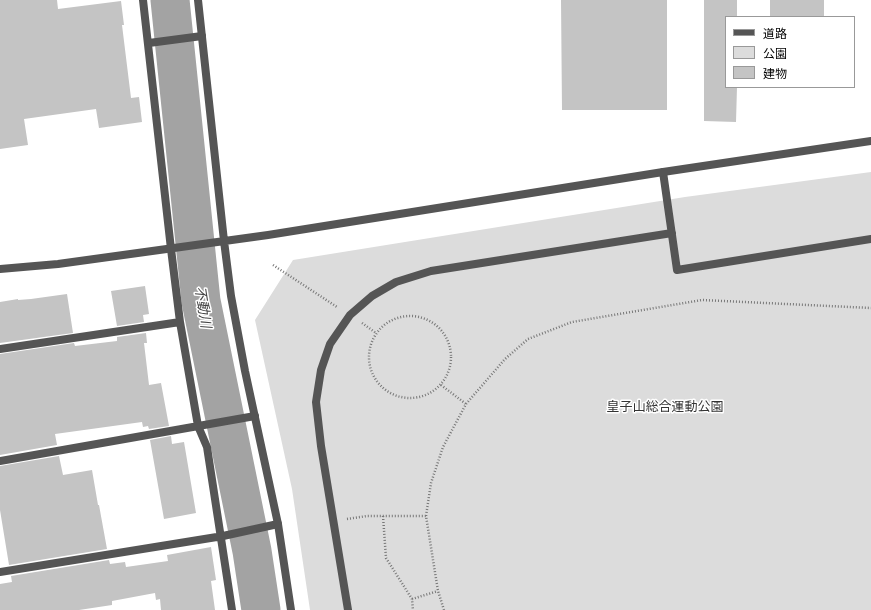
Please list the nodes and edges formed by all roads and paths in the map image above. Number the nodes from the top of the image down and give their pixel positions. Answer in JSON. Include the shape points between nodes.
{"nodes":[{"id":1,"x":143,"y":0,"type":"edge"},
{"id":2,"x":198,"y":0,"type":"edge"},
{"id":3,"x":202,"y":36,"type":"junction"},
{"id":4,"x":148,"y":43,"type":"junction"},
{"id":5,"x":871,"y":141,"type":"edge"},
{"id":6,"x":663,"y":172,"type":"junction"},
{"id":7,"x":672,"y":233,"type":"junction"},
{"id":8,"x":871,"y":239,"type":"edge"},
{"id":9,"x":224,"y":241,"type":"junction"},
{"id":10,"x":171,"y":248,"type":"junction"},
{"id":11,"x":273,"y":265,"type":"dead end"},
{"id":12,"x":0,"y":269,"type":"edge"},
{"id":13,"x":871,"y":308,"type":"edge"},
{"id":14,"x":350,"y":315,"type":"junction"},
{"id":15,"x":180,"y":322,"type":"junction"},
{"id":16,"x":376,"y":333,"type":"junction"},
{"id":17,"x":0,"y":349,"type":"edge"},
{"id":18,"x":442,"y":385,"type":"junction"},
{"id":19,"x":466,"y":404,"type":"junction"},
{"id":20,"x":254,"y":416,"type":"junction"},
{"id":21,"x":199,"y":425,"type":"junction"},
{"id":22,"x":0,"y":460,"type":"edge"},
{"id":23,"x":383,"y":516,"type":"junction"},
{"id":24,"x":426,"y":516,"type":"junction"},
{"id":25,"x":333,"y":521,"type":"junction"},
{"id":26,"x":277,"y":525,"type":"junction"},
{"id":27,"x":222,"y":536,"type":"junction"},
{"id":28,"x":0,"y":572,"type":"edge"},
{"id":29,"x":438,"y":591,"type":"junction"},
{"id":30,"x":412,"y":599,"type":"junction"},
{"id":31,"x":232,"y":610,"type":"edge"},
{"id":32,"x":291,"y":610,"type":"edge"},
{"id":33,"x":348,"y":610,"type":"edge"},
{"id":34,"x":413,"y":610,"type":"edge"},
{"id":35,"x":444,"y":610,"type":"edge"}],
"edges":[{"from":1,"to":4,"type":"street"},
{"from":2,"to":3,"type":"street"},
{"from":3,"to":4,"type":"street"},
{"from":3,"to":9,"type":"street"},
{"from":4,"to":10,"type":"street"},
{"from":5,"to":6,"type":"street"},
{"from":6,"to":7,"type":"street"},
{"from":6,"to":9,"type":"street"},
{"from":7,"to":8,"type":"street","via":[[677,270]]},
{"from":7,"to":14,"type":"street","via":[[431,271],[396,282],[372,296]]},
{"from":9,"to":10,"type":"street"},
{"from":9,"to":20,"type":"street","via":[[231,296]]},
{"from":10,"to":12,"type":"street","via":[[58,264]]},
{"from":10,"to":15,"type":"street"},
{"from":11,"to":14,"type":"path"},
{"from":13,"to":19,"type":"path","via":[[702,300],[572,322],[528,339],[505,359]]},
{"from":14,"to":16,"type":"path"},
{"from":14,"to":25,"type":"street","via":[[330,344],[321,370],[316,402]]},
{"from":15,"to":17,"type":"street"},
{"from":15,"to":21,"type":"street"},
{"from":16,"to":18,"type":"path","via":[[368,357],[375,381],[395,396],[420,398]]},
{"from":16,"to":18,"type":"path","via":[[394,319],[416,316],[436,325],[449,343],[451,365]]},
{"from":18,"to":19,"type":"path"},
{"from":19,"to":24,"type":"path","via":[[443,447],[431,483]]},
{"from":20,"to":21,"type":"street"},
{"from":20,"to":26,"type":"street"},
{"from":21,"to":22,"type":"street"},
{"from":21,"to":27,"type":"street","via":[[207,447]]},
{"from":23,"to":24,"type":"path"},
{"from":23,"to":25,"type":"path"},
{"from":23,"to":30,"type":"path","via":[[386,558]]},
{"from":24,"to":29,"type":"path"},
{"from":25,"to":33,"type":"street"},
{"from":26,"to":27,"type":"street"},
{"from":26,"to":32,"type":"street"},
{"from":27,"to":28,"type":"street"},
{"from":27,"to":31,"type":"street"},
{"from":29,"to":30,"type":"path"},
{"from":29,"to":35,"type":"path"},
{"from":30,"to":34,"type":"path"}]}
